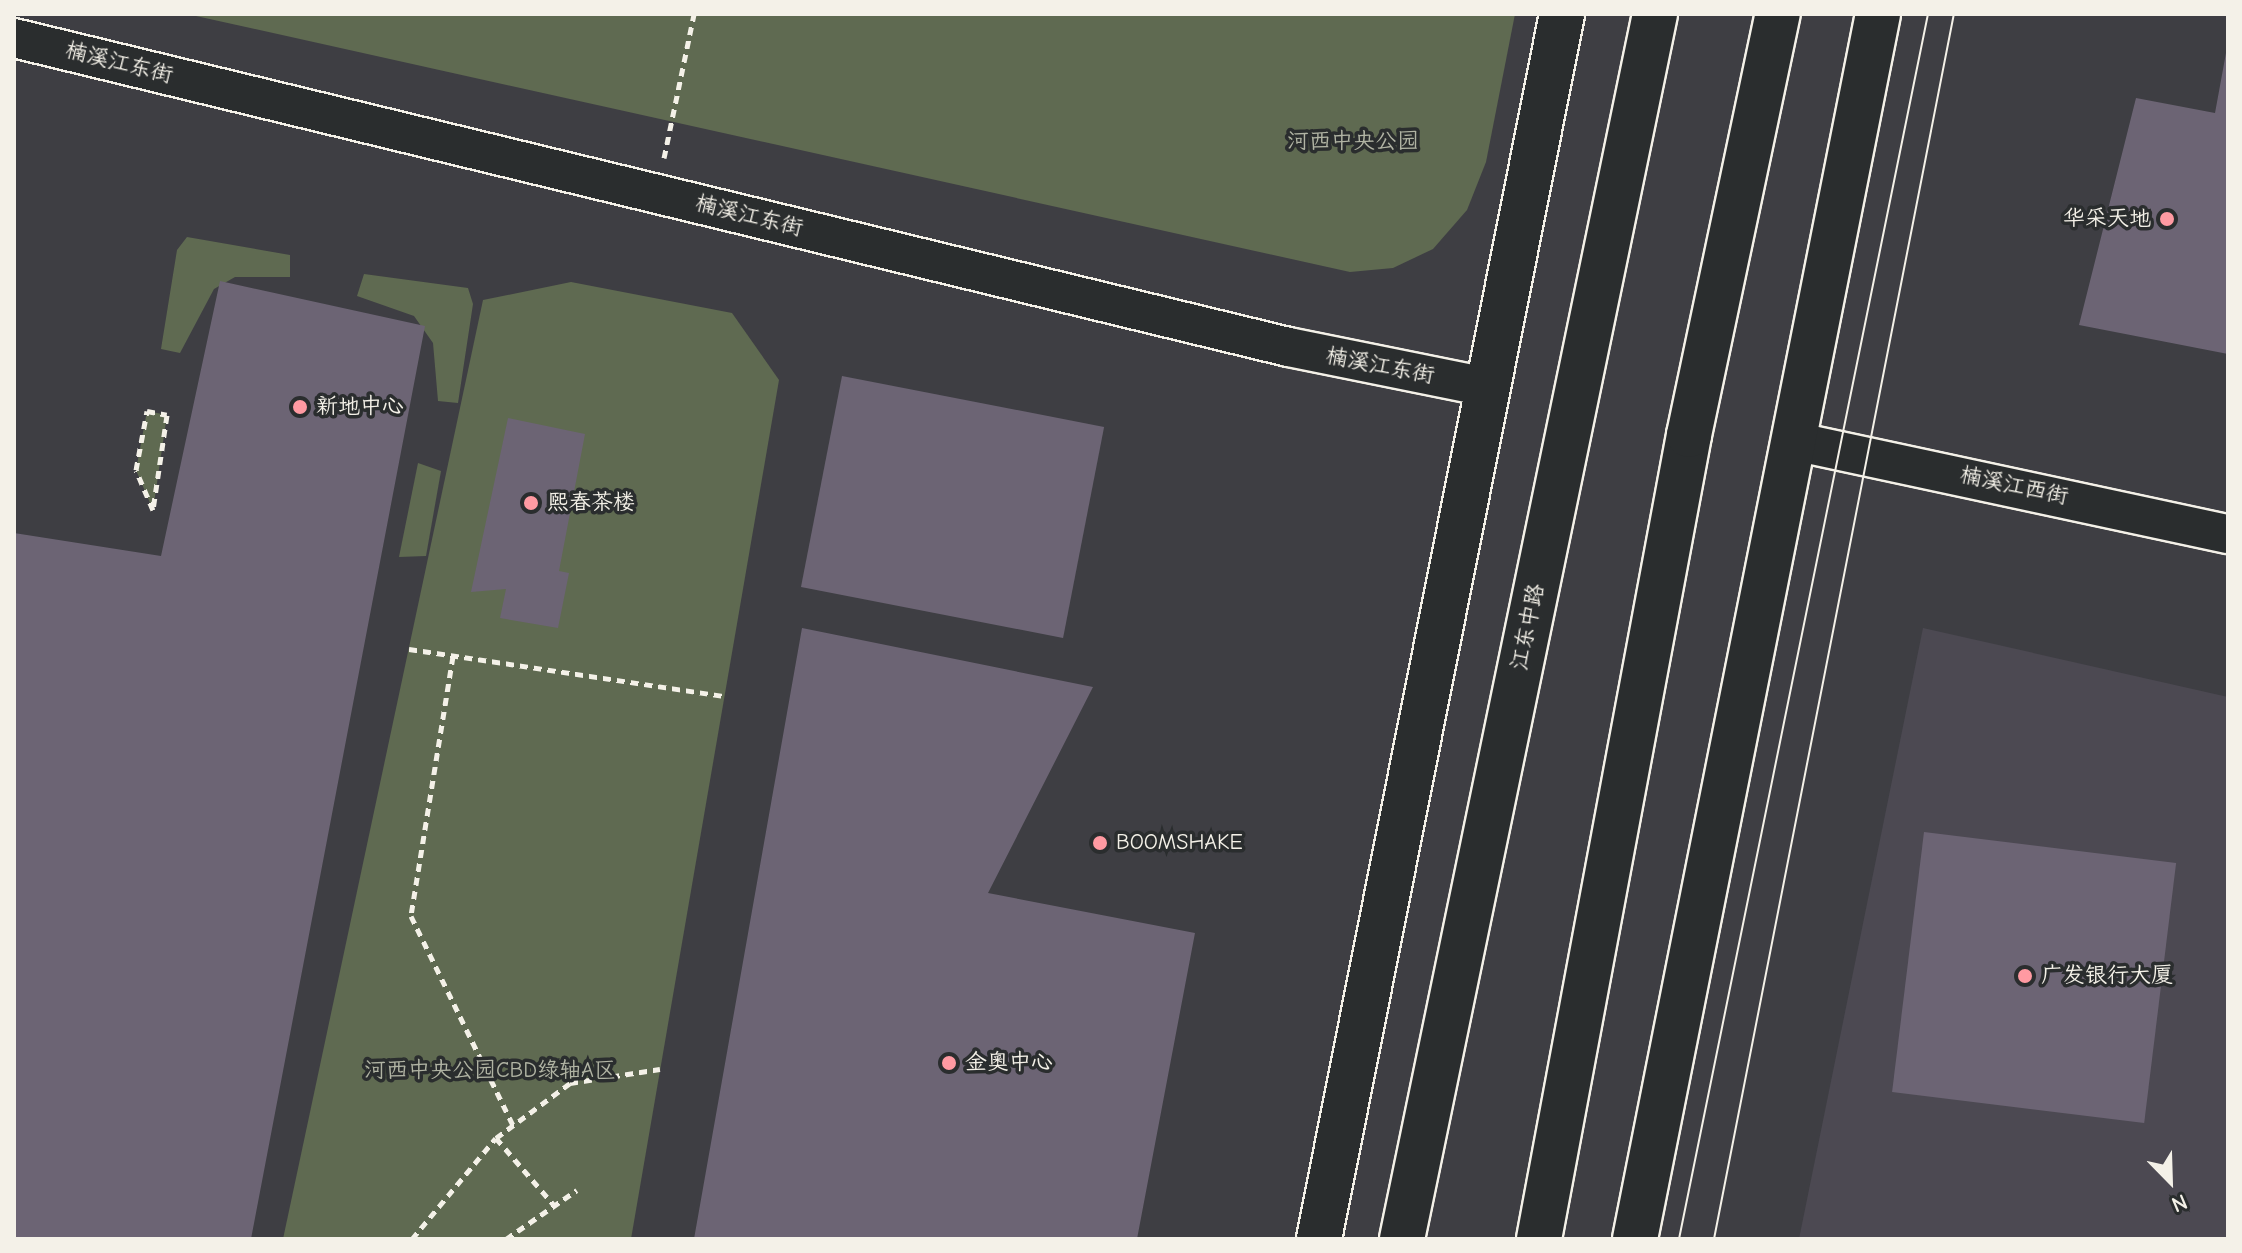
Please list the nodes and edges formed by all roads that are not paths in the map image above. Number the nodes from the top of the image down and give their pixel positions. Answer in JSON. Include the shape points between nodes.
{"nodes":[{"id":1,"x":1562,"y":14,"type":"edge"},
{"id":2,"x":1655,"y":14,"type":"edge"},
{"id":3,"x":1778,"y":14,"type":"edge"},
{"id":4,"x":1878,"y":14,"type":"edge"},
{"id":5,"x":14,"y":38,"type":"edge"},
{"id":6,"x":1486,"y":387,"type":"junction"},
{"id":7,"x":1798,"y":442,"type":"junction"},
{"id":8,"x":2228,"y":534,"type":"edge"},
{"id":9,"x":1319,"y":1239,"type":"edge"},
{"id":10,"x":1402,"y":1239,"type":"edge"},
{"id":11,"x":1539,"y":1239,"type":"edge"},
{"id":12,"x":1635,"y":1239,"type":"edge"}],
"edges":[{"from":1,"to":6,"type":"street"},
{"from":2,"to":10,"type":"street","name":"江东中路"},
{"from":3,"to":11,"type":"street","via":[[1689,435]]},
{"from":4,"to":7,"type":"street"},
{"from":5,"to":6,"type":"street","name":"楠溪江东街","via":[[1288,347]]},
{"from":6,"to":9,"type":"street"},
{"from":7,"to":8,"type":"street","name":"楠溪江西街"},
{"from":7,"to":12,"type":"street"}]}
